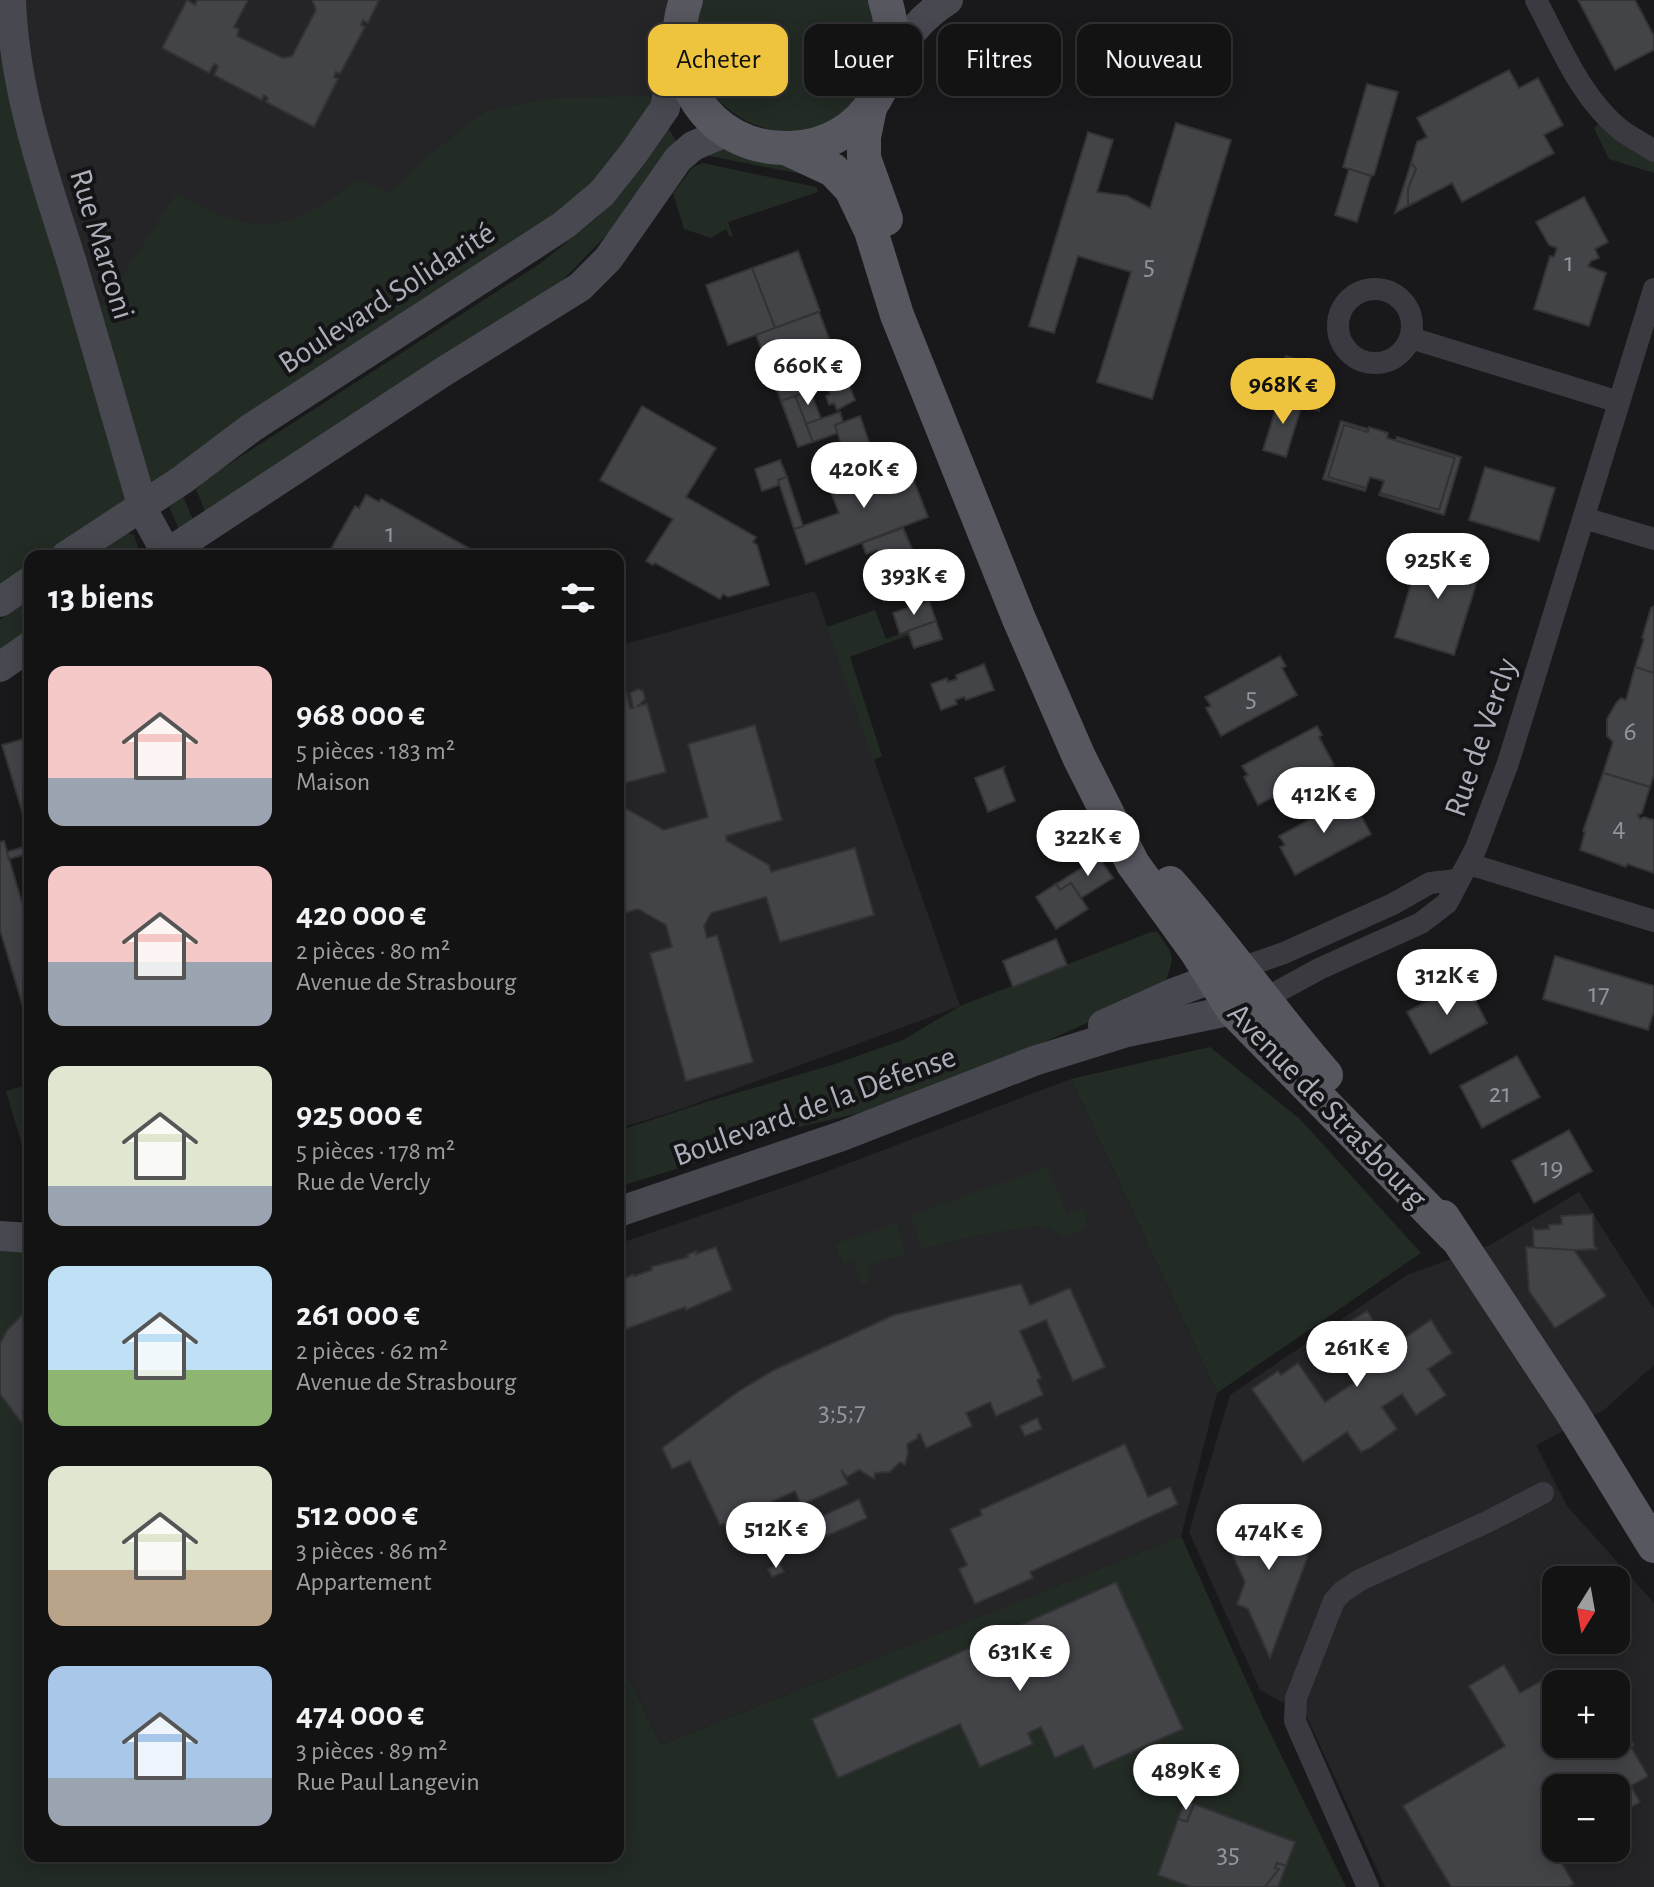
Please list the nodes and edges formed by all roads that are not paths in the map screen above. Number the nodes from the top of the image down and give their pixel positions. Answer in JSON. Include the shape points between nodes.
{"nodes":[{"id":1,"x":11,"y":0,"type":"edge"},
{"id":2,"x":686,"y":0,"type":"edge"},
{"id":3,"x":885,"y":0,"type":"edge"},
{"id":4,"x":948,"y":0,"type":"edge"},
{"id":5,"x":1536,"y":0,"type":"edge"},
{"id":6,"x":679,"y":24,"type":"edge"},
{"id":7,"x":891,"y":24,"type":"edge"},
{"id":8,"x":918,"y":24,"type":"edge"},
{"id":9,"x":667,"y":96,"type":"edge"},
{"id":10,"x":694,"y":96,"type":"edge"},
{"id":11,"x":877,"y":96,"type":"edge"},
{"id":12,"x":870,"y":108,"type":"junction"},
{"id":13,"x":728,"y":131,"type":"junction"},
{"id":14,"x":788,"y":149,"type":"junction"},
{"id":15,"x":1654,"y":151,"type":"edge"},
{"id":16,"x":1654,"y":289,"type":"edge"},
{"id":17,"x":897,"y":315,"type":"junction"},
{"id":18,"x":1411,"y":338,"type":"dead end"},
{"id":19,"x":1619,"y":402,"type":"junction"},
{"id":20,"x":141,"y":507,"type":"junction"},
{"id":21,"x":1584,"y":518,"type":"junction"},
{"id":22,"x":1654,"y":539,"type":"edge"},
{"id":23,"x":75,"y":550,"type":"edge"},
{"id":24,"x":162,"y":550,"type":"edge"},
{"id":25,"x":173,"y":550,"type":"edge"},
{"id":26,"x":24,"y":585,"type":"edge"},
{"id":27,"x":0,"y":602,"type":"edge"},
{"id":28,"x":24,"y":650,"type":"edge"},
{"id":29,"x":0,"y":667,"type":"edge"},
{"id":30,"x":1463,"y":872,"type":"junction"},
{"id":31,"x":1654,"y":921,"type":"edge"},
{"id":32,"x":1227,"y":973,"type":"junction"},
{"id":33,"x":1248,"y":1005,"type":"junction"},
{"id":34,"x":1034,"y":1061,"type":"junction"},
{"id":35,"x":624,"y":1210,"type":"edge"},
{"id":36,"x":0,"y":1236,"type":"edge"},
{"id":37,"x":24,"y":1238,"type":"edge"},
{"id":38,"x":1543,"y":1493,"type":"dead end"},
{"id":39,"x":1654,"y":1546,"type":"edge"},
{"id":40,"x":1368,"y":1887,"type":"edge"}],
"edges":[{"from":1,"to":20,"type":"main road","name":"Rue Marconi","via":[[34,144]]},
{"from":2,"to":6,"type":"main road"},
{"from":3,"to":7,"type":"main road"},
{"from":4,"to":8,"type":"main road"},
{"from":5,"to":15,"type":"street","via":[[1596,104],[1621,130]]},
{"from":9,"to":20,"type":"main road","name":"Boulevard Solidarité","via":[[665,108],[602,193],[564,225],[251,428]]},
{"from":10,"to":13,"type":"main road"},
{"from":11,"to":12,"type":"main road"},
{"from":12,"to":14,"type":"main road","via":[[834,137]]},
{"from":12,"to":17,"type":"main road","name":"Avenue de Strasbourg","via":[[864,158],[890,231]]},
{"from":13,"to":14,"type":"main road","name":"Avenue de Strasbourg"},
{"from":13,"to":25,"type":"main road","via":[[693,146],[678,159],[608,259],[580,287]]},
{"from":14,"to":17,"type":"main road","name":"Avenue de Strasbourg","via":[[833,170],[851,189],[871,231]]},
{"from":16,"to":19,"type":"street","name":"Rue de Vercly"},
{"from":17,"to":32,"type":"main road","name":"Avenue de Strasbourg","via":[[1019,619],[1104,808],[1133,864],[1196,951]]},
{"from":18,"to":19,"type":"street"},
{"from":19,"to":21,"type":"street","name":"Rue de Vercly"},
{"from":20,"to":23,"type":"main road","name":"Boulevard Solidarité"},
{"from":20,"to":24,"type":"main road","name":"Rue Marconi"},
{"from":21,"to":22,"type":"street"},
{"from":21,"to":30,"type":"street","name":"Rue de Vercly","via":[[1508,763]]},
{"from":26,"to":27,"type":"main road"},
{"from":28,"to":29,"type":"main road"},
{"from":30,"to":31,"type":"street"},
{"from":30,"to":32,"type":"street","via":[[1284,953]]},
{"from":30,"to":33,"type":"street","name":"Rue de Vercly","via":[[1447,903],[1421,923]]},
{"from":32,"to":33,"type":"main road","name":"Avenue de Strasbourg"},
{"from":32,"to":34,"type":"main road","name":"Boulevard de la Défense","via":[[1119,1017]]},
{"from":33,"to":34,"type":"main road","name":"Boulevard de la Défense","via":[[1127,1032]]},
{"from":33,"to":39,"type":"main road","name":"Avenue de Strasbourg","via":[[1302,1047],[1433,1198]]},
{"from":34,"to":35,"type":"main road","name":"Boulevard de la Défense","via":[[842,1136]]},
{"from":36,"to":37,"type":"main road"},
{"from":38,"to":40,"type":"street","via":[[1360,1580],[1334,1601],[1296,1698],[1295,1721]]}]}
